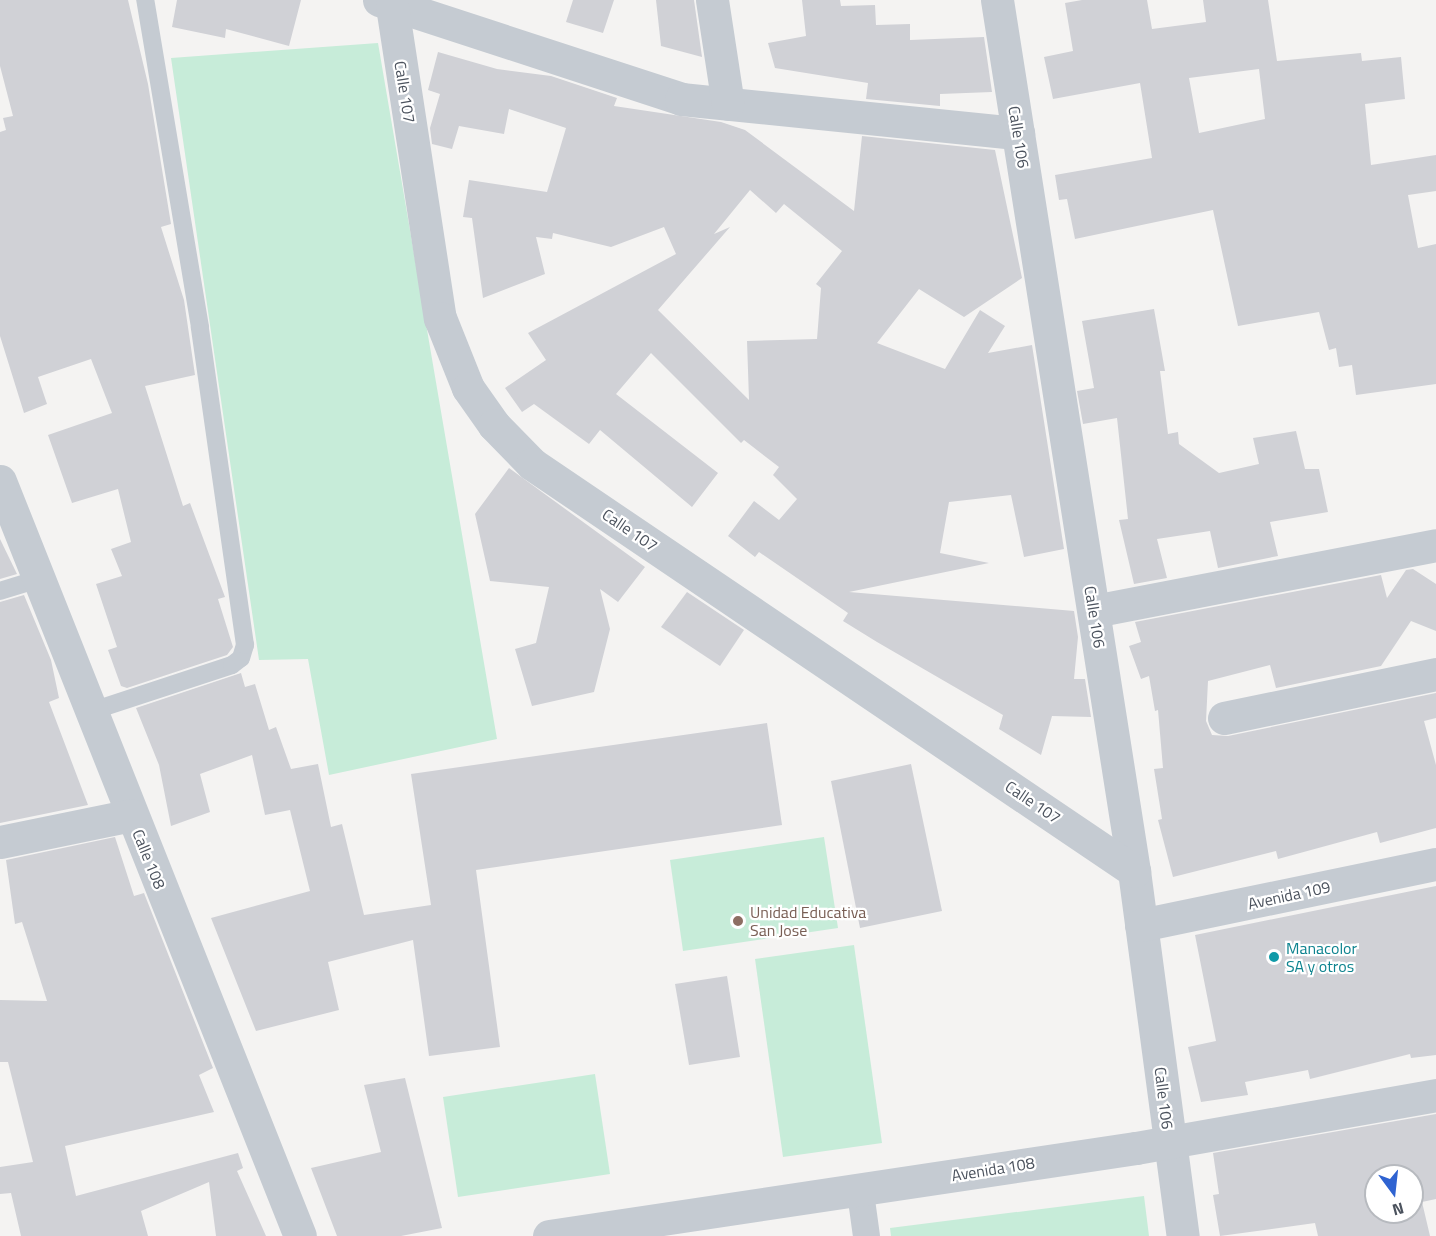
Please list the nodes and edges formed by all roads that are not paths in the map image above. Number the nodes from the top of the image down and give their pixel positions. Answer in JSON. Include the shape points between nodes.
{"nodes":[{"id":1,"x":145,"y":0,"type":"edge"},
{"id":2,"x":712,"y":0,"type":"edge"},
{"id":3,"x":997,"y":0,"type":"edge"},
{"id":4,"x":385,"y":3,"type":"edge"},
{"id":5,"x":728,"y":104,"type":"junction"},
{"id":6,"x":1018,"y":133,"type":"junction"},
{"id":7,"x":0,"y":481,"type":"edge"},
{"id":8,"x":1436,"y":545,"type":"edge"},
{"id":9,"x":39,"y":579,"type":"junction"},
{"id":10,"x":0,"y":591,"type":"edge"},
{"id":11,"x":1094,"y":610,"type":"junction"},
{"id":12,"x":1436,"y":674,"type":"edge"},
{"id":13,"x":92,"y":711,"type":"junction"},
{"id":14,"x":1224,"y":718,"type":"dead end"},
{"id":15,"x":131,"y":815,"type":"junction"},
{"id":16,"x":0,"y":842,"type":"edge"},
{"id":17,"x":1436,"y":864,"type":"edge"},
{"id":18,"x":1134,"y":871,"type":"junction"},
{"id":19,"x":1141,"y":925,"type":"junction"},
{"id":20,"x":1436,"y":1095,"type":"edge"},
{"id":21,"x":1169,"y":1142,"type":"junction"},
{"id":22,"x":860,"y":1192,"type":"junction"},
{"id":23,"x":300,"y":1236,"type":"edge"},
{"id":24,"x":549,"y":1236,"type":"edge"},
{"id":25,"x":866,"y":1236,"type":"edge"},
{"id":26,"x":1183,"y":1236,"type":"edge"}],
"edges":[{"from":1,"to":13,"type":"lane","via":[[200,327],[245,645],[242,658],[232,665]]},
{"from":2,"to":5,"type":"street"},
{"from":3,"to":6,"type":"street","name":"Calle 106"},
{"from":4,"to":5,"type":"street","via":[[681,99]]},
{"from":4,"to":18,"type":"street","name":"Calle 107","via":[[440,318],[468,388],[494,425],[532,464]]},
{"from":5,"to":6,"type":"street"},
{"from":6,"to":11,"type":"street","name":"Calle 106"},
{"from":7,"to":9,"type":"street","name":"Calle 108"},
{"from":8,"to":11,"type":"street"},
{"from":9,"to":10,"type":"lane"},
{"from":9,"to":13,"type":"street","name":"Calle 108"},
{"from":11,"to":18,"type":"street","name":"Calle 106"},
{"from":12,"to":14,"type":"street"},
{"from":13,"to":15,"type":"street","name":"Calle 108"},
{"from":15,"to":16,"type":"street"},
{"from":15,"to":23,"type":"street","name":"Calle 108"},
{"from":17,"to":19,"type":"street","name":"Avenida 109"},
{"from":18,"to":19,"type":"street","name":"Calle 106"},
{"from":19,"to":21,"type":"street","name":"Calle 106"},
{"from":20,"to":21,"type":"street","name":"Avenida 108"},
{"from":21,"to":22,"type":"street","name":"Avenida 108"},
{"from":21,"to":26,"type":"street","name":"Calle 106"},
{"from":22,"to":24,"type":"street","name":"Avenida 108"},
{"from":22,"to":25,"type":"street"}]}
